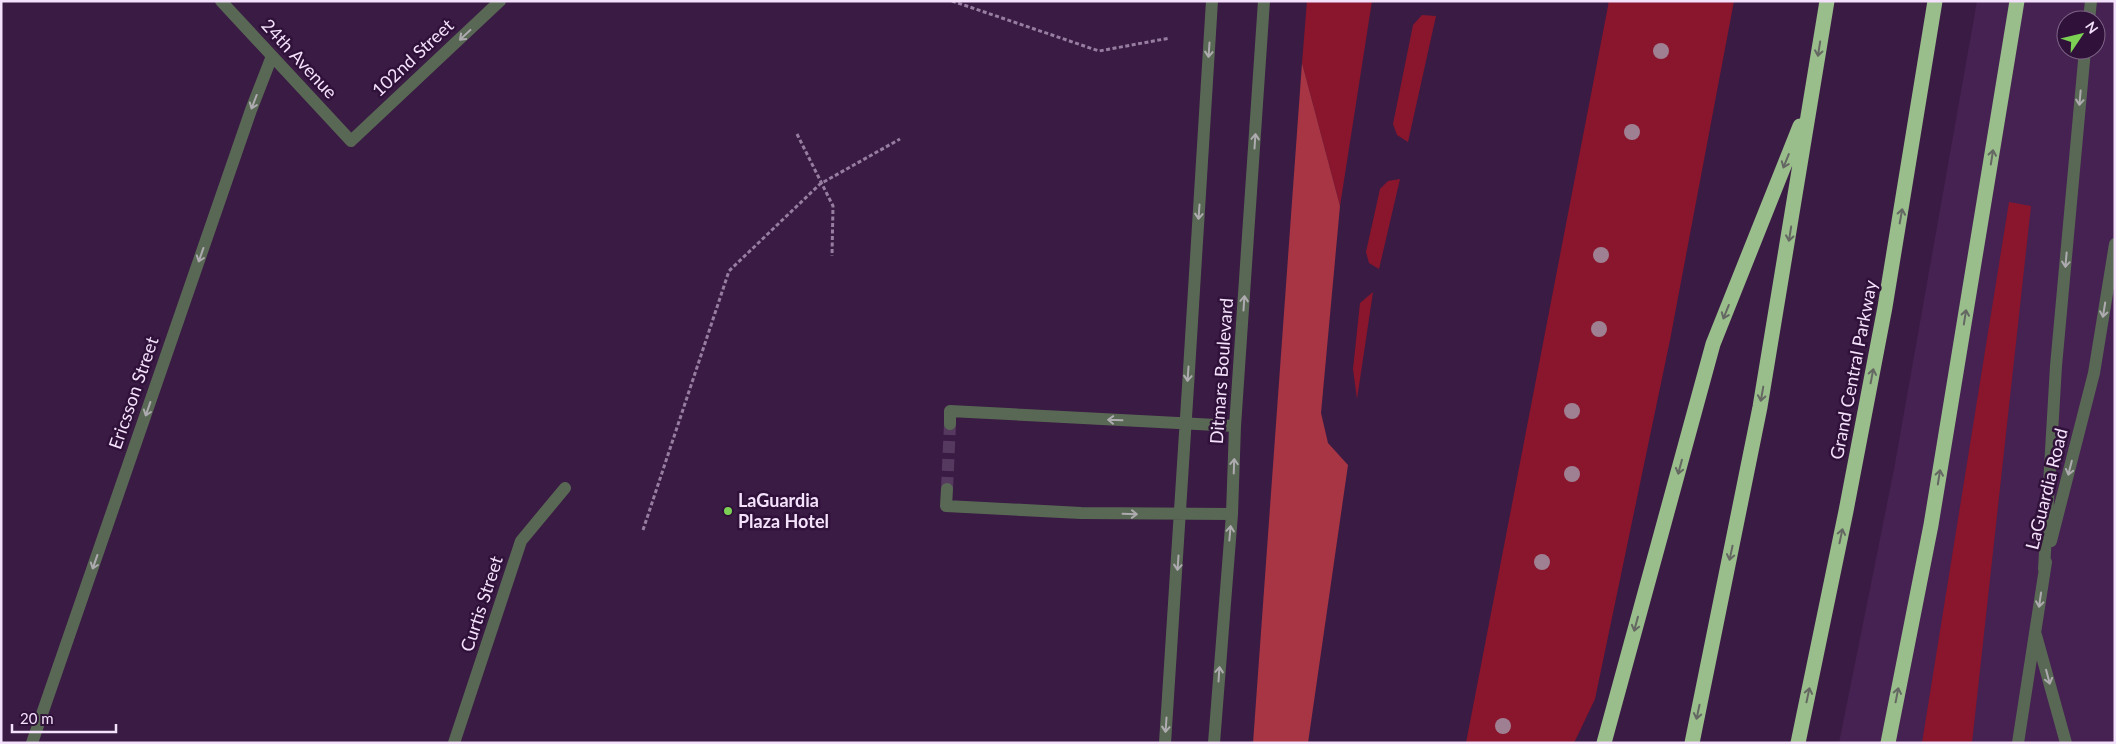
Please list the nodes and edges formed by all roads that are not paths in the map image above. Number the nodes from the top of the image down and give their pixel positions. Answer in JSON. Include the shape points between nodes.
{"nodes":[{"id":1,"x":221,"y":1,"type":"edge"},
{"id":2,"x":500,"y":1,"type":"edge"},
{"id":3,"x":1212,"y":1,"type":"edge"},
{"id":4,"x":1264,"y":1,"type":"edge"},
{"id":5,"x":1827,"y":1,"type":"edge"},
{"id":6,"x":1935,"y":1,"type":"edge"},
{"id":7,"x":2017,"y":1,"type":"edge"},
{"id":8,"x":272,"y":56,"type":"junction"},
{"id":9,"x":2084,"y":60,"type":"edge"},
{"id":10,"x":1811,"y":99,"type":"junction"},
{"id":11,"x":351,"y":141,"type":"joint"},
{"id":12,"x":2115,"y":244,"type":"edge"},
{"id":13,"x":950,"y":424,"type":"tunnel mouth"},
{"id":14,"x":1184,"y":424,"type":"junction"},
{"id":15,"x":1235,"y":426,"type":"junction"},
{"id":16,"x":566,"y":488,"type":"dead end"},
{"id":17,"x":947,"y":489,"type":"tunnel mouth"},
{"id":18,"x":1181,"y":514,"type":"junction"},
{"id":19,"x":1232,"y":514,"type":"junction"},
{"id":20,"x":2044,"y":569,"type":"junction"},
{"id":21,"x":2035,"y":630,"type":"junction"},
{"id":22,"x":32,"y":743,"type":"edge"},
{"id":23,"x":454,"y":743,"type":"edge"},
{"id":24,"x":1165,"y":743,"type":"edge"},
{"id":25,"x":1214,"y":743,"type":"edge"},
{"id":26,"x":1604,"y":743,"type":"edge"},
{"id":27,"x":1692,"y":743,"type":"edge"},
{"id":28,"x":1798,"y":743,"type":"edge"},
{"id":29,"x":1888,"y":743,"type":"edge"},
{"id":30,"x":2018,"y":743,"type":"edge"},
{"id":31,"x":2066,"y":743,"type":"edge"}],
"edges":[{"from":1,"to":8,"type":"street","name":"24th Avenue"},
{"from":2,"to":11,"type":"street","name":"102nd Street","one_way":true},
{"from":3,"to":14,"type":"street","name":"Ditmars Boulevard","one_way":true},
{"from":15,"to":4,"type":"street","name":"Ditmars Boulevard","one_way":true},
{"from":5,"to":10,"type":"highway","one_way":true},
{"from":28,"to":6,"type":"highway","name":"Grand Central Parkway","one_way":true,"via":[[1885,307]]},
{"from":29,"to":7,"type":"highway","one_way":true,"via":[[1931,525]]},
{"from":8,"to":11,"type":"street","name":"24th Avenue"},
{"from":8,"to":22,"type":"street","name":"Ericsson Street","one_way":true},
{"from":9,"to":20,"type":"street","one_way":true,"via":[[2056,366]]},
{"from":10,"to":26,"type":"highway","one_way":true,"via":[[1713,344]]},
{"from":10,"to":27,"type":"highway","one_way":true,"via":[[1760,407]]},
{"from":12,"to":20,"type":"street","name":"LaGuardia Road","one_way":true,"via":[[2094,373]]},
{"from":14,"to":13,"type":"street","one_way":true,"via":[[950,411]]},
{"from":14,"to":15,"type":"street"},
{"from":14,"to":18,"type":"street","name":"Ditmars Boulevard"},
{"from":19,"to":15,"type":"street","name":"Ditmars Boulevard","one_way":true},
{"from":16,"to":23,"type":"street","name":"Curtis Street","via":[[521,541]]},
{"from":17,"to":18,"type":"street","one_way":true,"via":[[946,506]]},
{"from":18,"to":19,"type":"street"},
{"from":18,"to":24,"type":"street","name":"Ditmars Boulevard","one_way":true},
{"from":25,"to":19,"type":"street","name":"Ditmars Boulevard","one_way":true},
{"from":20,"to":21,"type":"street","name":"LaGuardia Road","one_way":true},
{"from":21,"to":30,"type":"street","name":"LaGuardia Road"},
{"from":21,"to":31,"type":"street","one_way":true}]}
